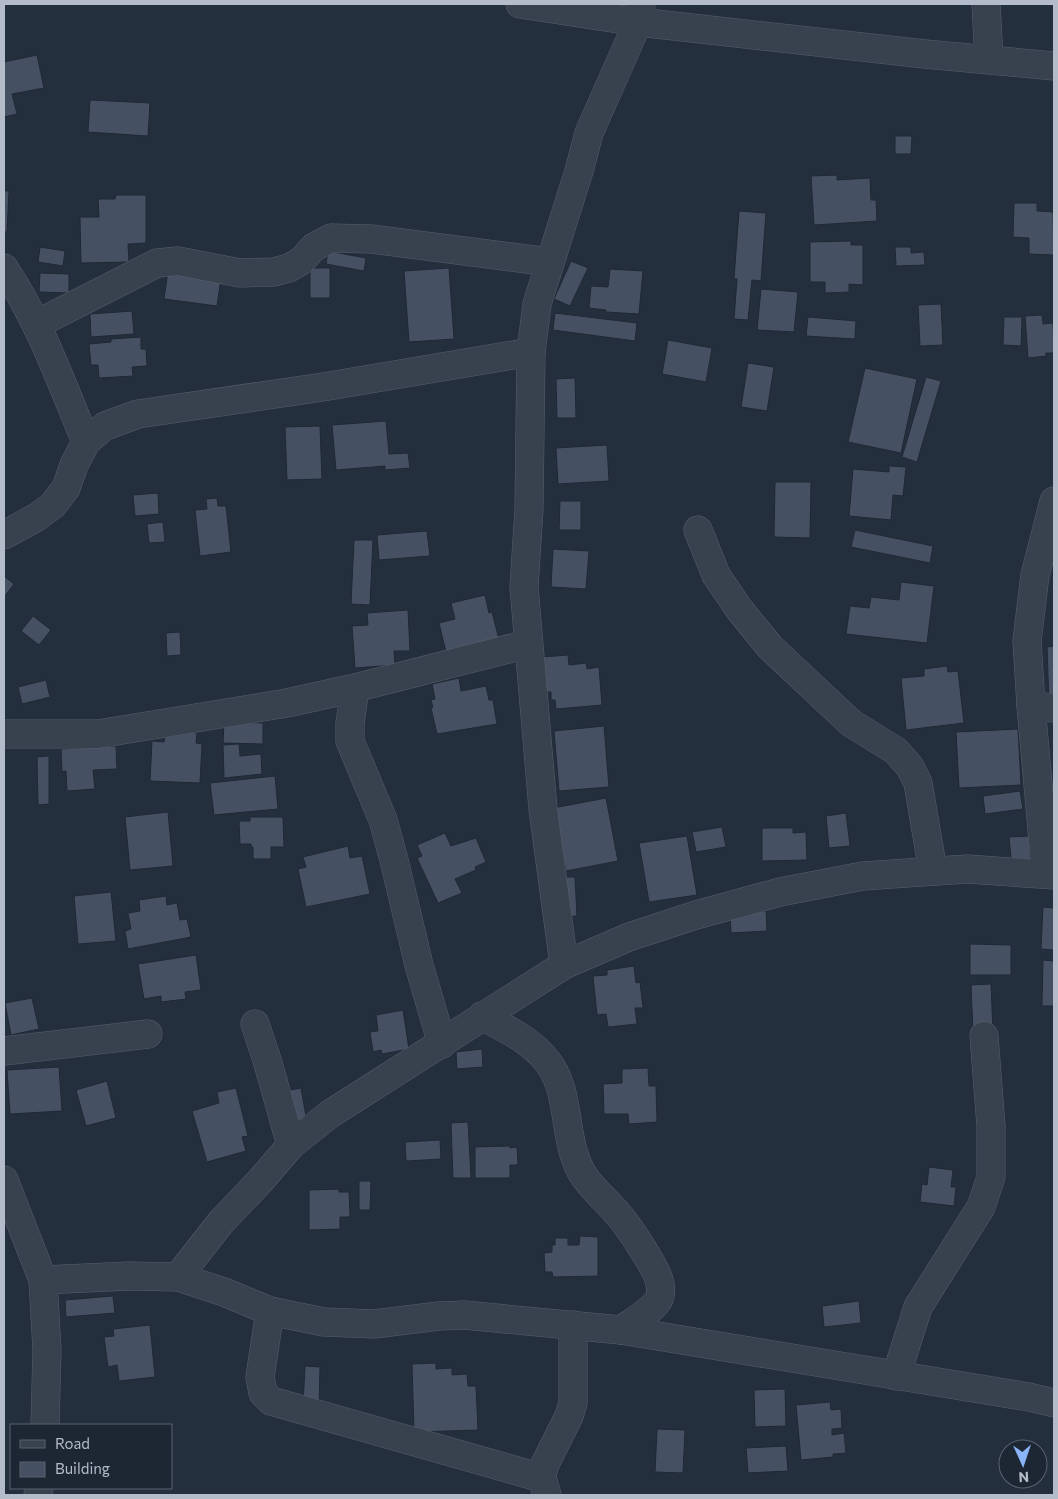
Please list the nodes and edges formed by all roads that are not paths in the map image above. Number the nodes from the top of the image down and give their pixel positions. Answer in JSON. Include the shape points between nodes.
{"nodes":[{"id":1,"x":520,"y":4,"type":"edge"},
{"id":2,"x":986,"y":4,"type":"edge"},
{"id":3,"x":640,"y":13,"type":"edge"},
{"id":4,"x":989,"y":59,"type":"junction"},
{"id":5,"x":1054,"y":66,"type":"edge"},
{"id":6,"x":550,"y":262,"type":"junction"},
{"id":7,"x":4,"y":268,"type":"edge"},
{"id":8,"x":37,"y":324,"type":"junction"},
{"id":9,"x":532,"y":352,"type":"junction"},
{"id":10,"x":86,"y":442,"type":"junction"},
{"id":11,"x":1054,"y":501,"type":"edge"},
{"id":12,"x":698,"y":530,"type":"dead end"},
{"id":13,"x":4,"y":534,"type":"edge"},
{"id":14,"x":528,"y":644,"type":"junction"},
{"id":15,"x":355,"y":688,"type":"junction"},
{"id":16,"x":1043,"y":707,"type":"edge"},
{"id":17,"x":4,"y":734,"type":"edge"},
{"id":18,"x":933,"y":871,"type":"junction"},
{"id":19,"x":1050,"y":874,"type":"edge"},
{"id":20,"x":564,"y":966,"type":"junction"},
{"id":21,"x":482,"y":1016,"type":"junction"},
{"id":22,"x":254,"y":1024,"type":"dead end"},
{"id":23,"x":148,"y":1034,"type":"dead end"},
{"id":24,"x":984,"y":1036,"type":"dead end"},
{"id":25,"x":442,"y":1044,"type":"junction"},
{"id":26,"x":4,"y":1051,"type":"edge"},
{"id":27,"x":291,"y":1145,"type":"junction"},
{"id":28,"x":4,"y":1180,"type":"edge"},
{"id":29,"x":178,"y":1277,"type":"junction"},
{"id":30,"x":43,"y":1280,"type":"junction"},
{"id":31,"x":270,"y":1311,"type":"junction"},
{"id":32,"x":574,"y":1325,"type":"junction"},
{"id":33,"x":621,"y":1330,"type":"junction"},
{"id":34,"x":896,"y":1376,"type":"junction"},
{"id":35,"x":1054,"y":1403,"type":"edge"},
{"id":36,"x":45,"y":1424,"type":"edge"},
{"id":37,"x":545,"y":1487,"type":"edge"}],
"edges":[{"from":1,"to":3,"type":"street"},
{"from":2,"to":4,"type":"street"},
{"from":3,"to":4,"type":"street","via":[[915,52]]},
{"from":3,"to":6,"type":"street","via":[[589,133]]},
{"from":4,"to":5,"type":"street"},
{"from":6,"to":8,"type":"street","via":[[371,239],[331,238],[314,247],[289,268],[274,272],[240,273],[178,261],[157,263]]},
{"from":6,"to":9,"type":"street","via":[[537,304]]},
{"from":7,"to":8,"type":"street"},
{"from":8,"to":10,"type":"street"},
{"from":9,"to":10,"type":"street","via":[[138,414],[106,426]]},
{"from":9,"to":14,"type":"street","via":[[524,587]]},
{"from":10,"to":13,"type":"street","via":[[66,488],[54,505]]},
{"from":11,"to":16,"type":"street","via":[[1035,575],[1027,641]]},
{"from":12,"to":18,"type":"street","via":[[716,576],[770,647],[851,723],[896,752],[910,766],[918,783]]},
{"from":14,"to":15,"type":"street"},
{"from":14,"to":20,"type":"street","via":[[543,809]]},
{"from":15,"to":17,"type":"street","via":[[286,703],[98,734]]},
{"from":15,"to":25,"type":"street","via":[[350,741],[383,820]]},
{"from":16,"to":19,"type":"street"},
{"from":18,"to":19,"type":"street","via":[[967,868]]},
{"from":18,"to":20,"type":"street","via":[[863,876],[780,892],[629,937]]},
{"from":20,"to":21,"type":"street"},
{"from":21,"to":25,"type":"street"},
{"from":21,"to":33,"type":"street","via":[[525,1039],[548,1061],[561,1092],[574,1158],[583,1175],[618,1214],[658,1274],[660,1297]]},
{"from":22,"to":27,"type":"street"},
{"from":23,"to":26,"type":"street"},
{"from":24,"to":34,"type":"street","via":[[991,1126],[991,1177],[981,1206],[918,1307]]},
{"from":25,"to":27,"type":"street","via":[[330,1114]]},
{"from":27,"to":29,"type":"street","via":[[221,1222]]},
{"from":28,"to":30,"type":"street"},
{"from":29,"to":30,"type":"street"},
{"from":29,"to":31,"type":"street"},
{"from":30,"to":36,"type":"street","via":[[47,1350]]},
{"from":31,"to":32,"type":"street","via":[[324,1322],[374,1324],[464,1315]]},
{"from":31,"to":37,"type":"street","via":[[260,1377],[263,1393],[271,1401]]},
{"from":32,"to":33,"type":"street"},
{"from":32,"to":37,"type":"street","via":[[573,1403],[544,1466]]},
{"from":33,"to":34,"type":"street"},
{"from":34,"to":35,"type":"street"}]}
